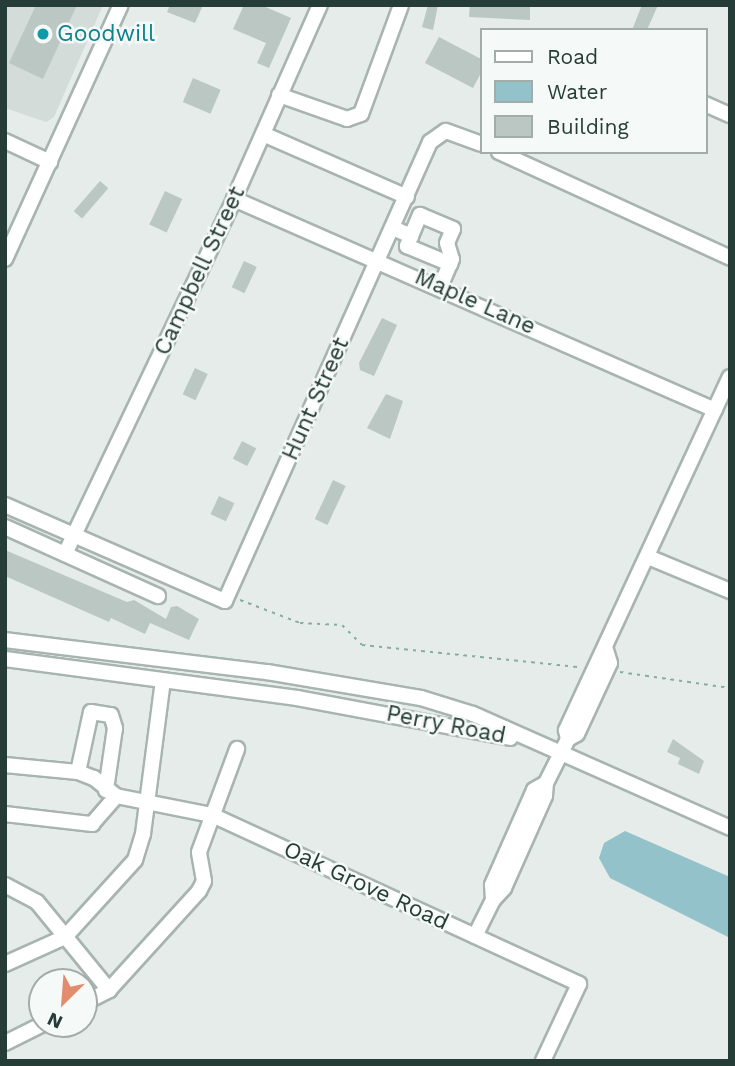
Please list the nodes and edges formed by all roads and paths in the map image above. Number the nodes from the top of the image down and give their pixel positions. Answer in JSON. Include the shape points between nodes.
{"nodes":[{"id":1,"x":121,"y":5,"type":"edge"},
{"id":2,"x":320,"y":5,"type":"edge"},
{"id":3,"x":401,"y":5,"type":"edge"},
{"id":4,"x":279,"y":94,"type":"junction"},
{"id":5,"x":707,"y":105,"type":"edge"},
{"id":6,"x":730,"y":115,"type":"edge"},
{"id":7,"x":263,"y":134,"type":"junction"},
{"id":8,"x":5,"y":141,"type":"edge"},
{"id":9,"x":480,"y":144,"type":"edge"},
{"id":10,"x":503,"y":154,"type":"edge"},
{"id":11,"x":50,"y":162,"type":"junction"},
{"id":12,"x":407,"y":197,"type":"junction"},
{"id":13,"x":234,"y":199,"type":"junction"},
{"id":14,"x":393,"y":228,"type":"junction"},
{"id":15,"x":411,"y":236,"type":"junction"},
{"id":16,"x":5,"y":258,"type":"edge"},
{"id":17,"x":730,"y":258,"type":"edge"},
{"id":18,"x":379,"y":259,"type":"junction"},
{"id":19,"x":450,"y":264,"type":"junction"},
{"id":20,"x":440,"y":286,"type":"junction"},
{"id":21,"x":730,"y":377,"type":"edge"},
{"id":22,"x":715,"y":410,"type":"junction"},
{"id":23,"x":5,"y":505,"type":"edge"},
{"id":24,"x":5,"y":527,"type":"edge"},
{"id":25,"x":75,"y":535,"type":"junction"},
{"id":26,"x":65,"y":554,"type":"junction"},
{"id":27,"x":648,"y":557,"type":"junction"},
{"id":28,"x":730,"y":592,"type":"edge"},
{"id":29,"x":159,"y":596,"type":"dead end"},
{"id":30,"x":300,"y":623,"type":"dead end"},
{"id":31,"x":5,"y":640,"type":"edge"},
{"id":32,"x":5,"y":659,"type":"edge"},
{"id":33,"x":600,"y":670,"type":"junction"},
{"id":34,"x":163,"y":680,"type":"junction"},
{"id":35,"x":730,"y":688,"type":"edge"},
{"id":36,"x":525,"y":740,"type":"junction"},
{"id":37,"x":237,"y":749,"type":"dead end"},
{"id":38,"x":561,"y":754,"type":"junction"},
{"id":39,"x":5,"y":765,"type":"edge"},
{"id":40,"x":78,"y":772,"type":"junction"},
{"id":41,"x":111,"y":793,"type":"junction"},
{"id":42,"x":148,"y":802,"type":"junction"},
{"id":43,"x":5,"y":814,"type":"edge"},
{"id":44,"x":212,"y":815,"type":"junction"},
{"id":45,"x":730,"y":828,"type":"edge"},
{"id":46,"x":5,"y":885,"type":"edge"},
{"id":47,"x":475,"y":936,"type":"junction"},
{"id":48,"x":65,"y":937,"type":"junction"},
{"id":49,"x":5,"y":964,"type":"edge"},
{"id":50,"x":109,"y":990,"type":"junction"},
{"id":51,"x":98,"y":996,"type":"edge"},
{"id":52,"x":28,"y":1032,"type":"edge"},
{"id":53,"x":5,"y":1043,"type":"edge"},
{"id":54,"x":543,"y":1061,"type":"edge"}],
"edges":[{"from":1,"to":11,"type":"street"},
{"from":2,"to":4,"type":"street","name":"Campbell Street"},
{"from":3,"to":4,"type":"street","via":[[361,114],[347,119]]},
{"from":4,"to":7,"type":"street","name":"Campbell Street"},
{"from":5,"to":6,"type":"street"},
{"from":7,"to":12,"type":"street"},
{"from":7,"to":13,"type":"street","name":"Campbell Street"},
{"from":8,"to":11,"type":"street"},
{"from":9,"to":12,"type":"street","name":"Hunt Street","via":[[451,131],[437,134]]},
{"from":10,"to":17,"type":"street"},
{"from":11,"to":16,"type":"street"},
{"from":12,"to":14,"type":"street","name":"Hunt Street"},
{"from":13,"to":18,"type":"street","name":"Maple Lane"},
{"from":13,"to":25,"type":"street","name":"Campbell Street"},
{"from":14,"to":15,"type":"street"},
{"from":14,"to":18,"type":"street","name":"Hunt Street"},
{"from":15,"to":19,"type":"street","via":[[407,246]]},
{"from":15,"to":19,"type":"street","via":[[420,215],[453,229],[447,243]]},
{"from":18,"to":20,"type":"street","name":"Maple Lane"},
{"from":18,"to":25,"type":"street","name":"Hunt Street","via":[[225,601]]},
{"from":19,"to":20,"type":"street"},
{"from":20,"to":22,"type":"street","name":"Maple Lane"},
{"from":21,"to":22,"type":"street"},
{"from":22,"to":27,"type":"street"},
{"from":23,"to":25,"type":"street"},
{"from":24,"to":26,"type":"street"},
{"from":25,"to":26,"type":"street","name":"Campbell Street"},
{"from":26,"to":29,"type":"street"},
{"from":27,"to":28,"type":"street"},
{"from":27,"to":33,"type":"street"},
{"from":30,"to":33,"type":"path","via":[[332,622],[362,645]]},
{"from":31,"to":36,"type":"street","name":"Perry Road","via":[[384,690],[460,709]]},
{"from":32,"to":34,"type":"street","name":"Perry Road"},
{"from":33,"to":35,"type":"path"},
{"from":33,"to":38,"type":"street","via":[[566,730],[568,738]]},
{"from":34,"to":36,"type":"street","name":"Perry Road","via":[[297,698]]},
{"from":34,"to":42,"type":"street"},
{"from":36,"to":38,"type":"street"},
{"from":37,"to":44,"type":"street"},
{"from":38,"to":45,"type":"street"},
{"from":38,"to":47,"type":"street","via":[[504,888]]},
{"from":39,"to":40,"type":"street"},
{"from":40,"to":41,"type":"street","via":[[94,778]]},
{"from":40,"to":41,"type":"street","via":[[91,712],[111,715],[115,728]]},
{"from":41,"to":42,"type":"street","name":"Oak Grove Road"},
{"from":41,"to":43,"type":"street","via":[[105,814],[92,824]]},
{"from":42,"to":44,"type":"street","name":"Oak Grove Road"},
{"from":42,"to":48,"type":"street","via":[[135,860]]},
{"from":44,"to":47,"type":"street","name":"Oak Grove Road"},
{"from":44,"to":50,"type":"street","via":[[199,852],[204,881],[199,891]]},
{"from":46,"to":48,"type":"street","via":[[37,902]]},
{"from":47,"to":54,"type":"street","name":"Oak Grove Road","via":[[579,984]]},
{"from":48,"to":49,"type":"street"},
{"from":48,"to":50,"type":"street"},
{"from":50,"to":51,"type":"street"},
{"from":52,"to":53,"type":"street"}]}
